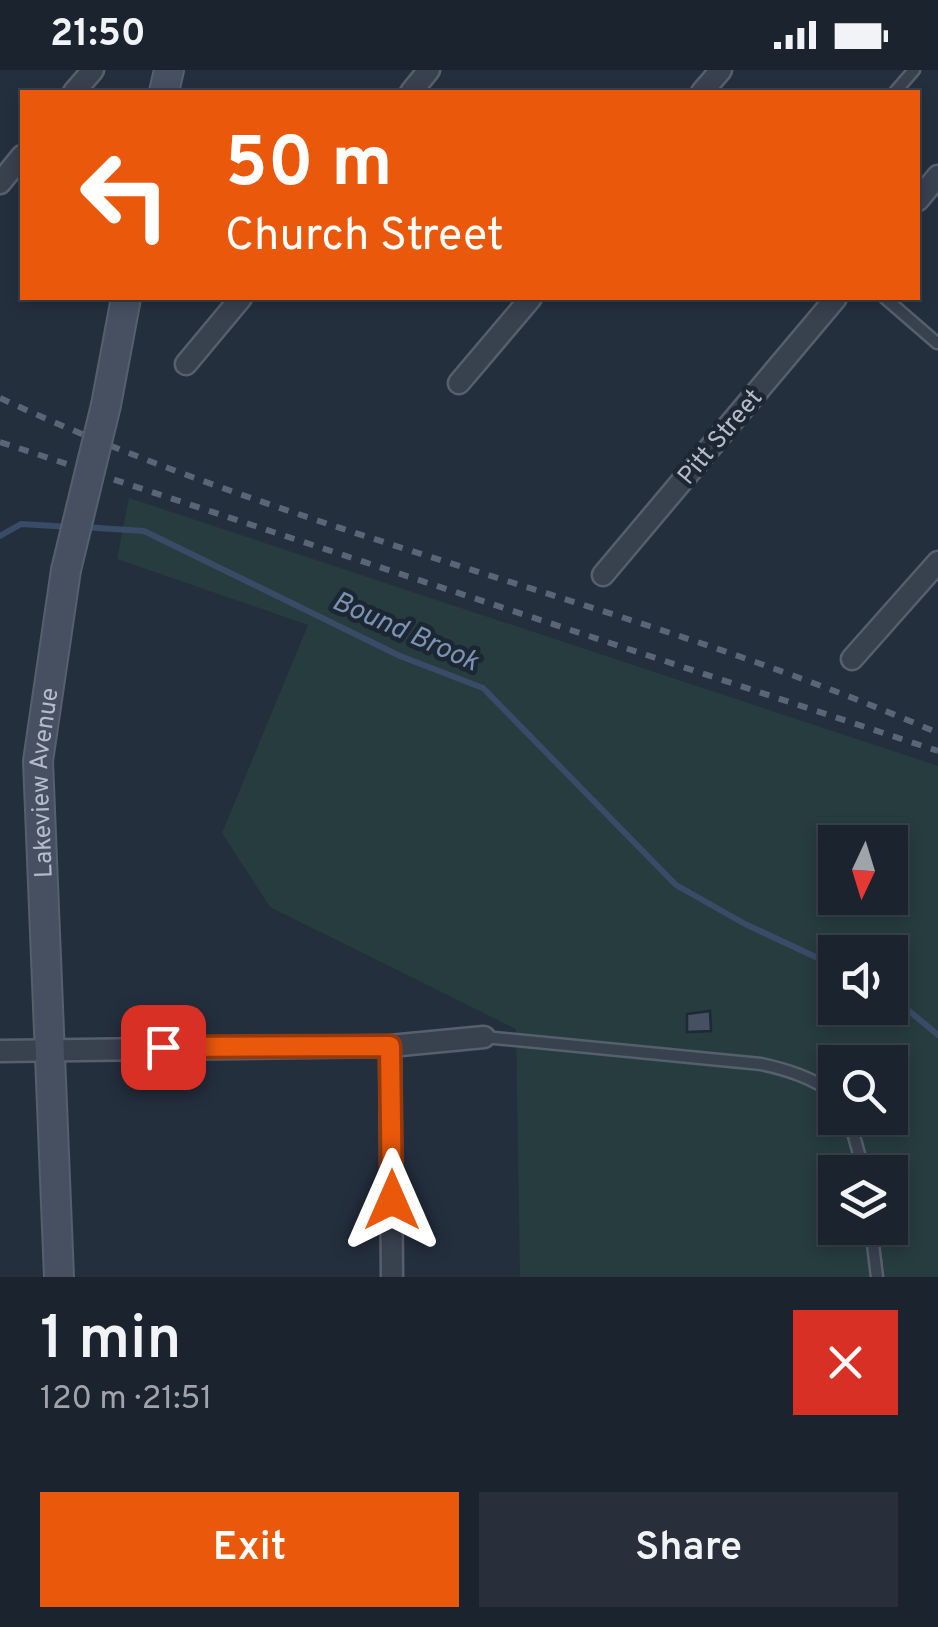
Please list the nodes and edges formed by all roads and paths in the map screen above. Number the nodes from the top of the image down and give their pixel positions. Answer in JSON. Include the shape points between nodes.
{"nodes":[{"id":1,"x":93,"y":70,"type":"edge"},
{"id":2,"x":429,"y":70,"type":"edge"},
{"id":3,"x":914,"y":70,"type":"edge"},
{"id":4,"x":76,"y":90,"type":"edge"},
{"id":5,"x":413,"y":90,"type":"edge"},
{"id":6,"x":898,"y":90,"type":"edge"},
{"id":7,"x":20,"y":158,"type":"edge"},
{"id":8,"x":938,"y":176,"type":"edge"},
{"id":9,"x":0,"y":183,"type":"edge"},
{"id":10,"x":920,"y":198,"type":"edge"},
{"id":11,"x":126,"y":300,"type":"edge"},
{"id":12,"x":238,"y":300,"type":"edge"},
{"id":13,"x":529,"y":300,"type":"edge"},
{"id":14,"x":834,"y":300,"type":"edge"},
{"id":15,"x":887,"y":300,"type":"edge"},
{"id":16,"x":938,"y":343,"type":"edge"},
{"id":17,"x":186,"y":364,"type":"dead end"},
{"id":18,"x":459,"y":383,"type":"dead end"},
{"id":19,"x":938,"y":562,"type":"edge"},
{"id":20,"x":603,"y":575,"type":"dead end"},
{"id":21,"x":852,"y":660,"type":"dead end"},
{"id":22,"x":484,"y":1036,"type":"joint"},
{"id":23,"x":390,"y":1046,"type":"junction"},
{"id":24,"x":50,"y":1048,"type":"junction"},
{"id":25,"x":0,"y":1050,"type":"edge"},
{"id":26,"x":818,"y":1082,"type":"edge"},
{"id":27,"x":873,"y":1245,"type":"edge"},
{"id":28,"x":59,"y":1277,"type":"edge"},
{"id":29,"x":392,"y":1277,"type":"edge"},
{"id":30,"x":877,"y":1277,"type":"edge"}],
"edges":[{"from":1,"to":4,"type":"street"},
{"from":2,"to":5,"type":"street"},
{"from":3,"to":6,"type":"lane"},
{"from":7,"to":9,"type":"street"},
{"from":8,"to":10,"type":"street"},
{"from":11,"to":24,"type":"main road","name":"Lakeview Avenue","bridge":true,"via":[[66,570],[38,761]]},
{"from":12,"to":17,"type":"street"},
{"from":13,"to":18,"type":"street"},
{"from":14,"to":20,"type":"street","name":"Pitt Street"},
{"from":15,"to":16,"type":"lane"},
{"from":19,"to":21,"type":"street"},
{"from":22,"to":23,"type":"street"},
{"from":22,"to":26,"type":"lane","via":[[761,1064]]},
{"from":23,"to":24,"type":"street"},
{"from":23,"to":29,"type":"street"},
{"from":24,"to":25,"type":"street"},
{"from":24,"to":28,"type":"main road","name":"Lakeview Avenue"},
{"from":27,"to":30,"type":"lane"}]}
